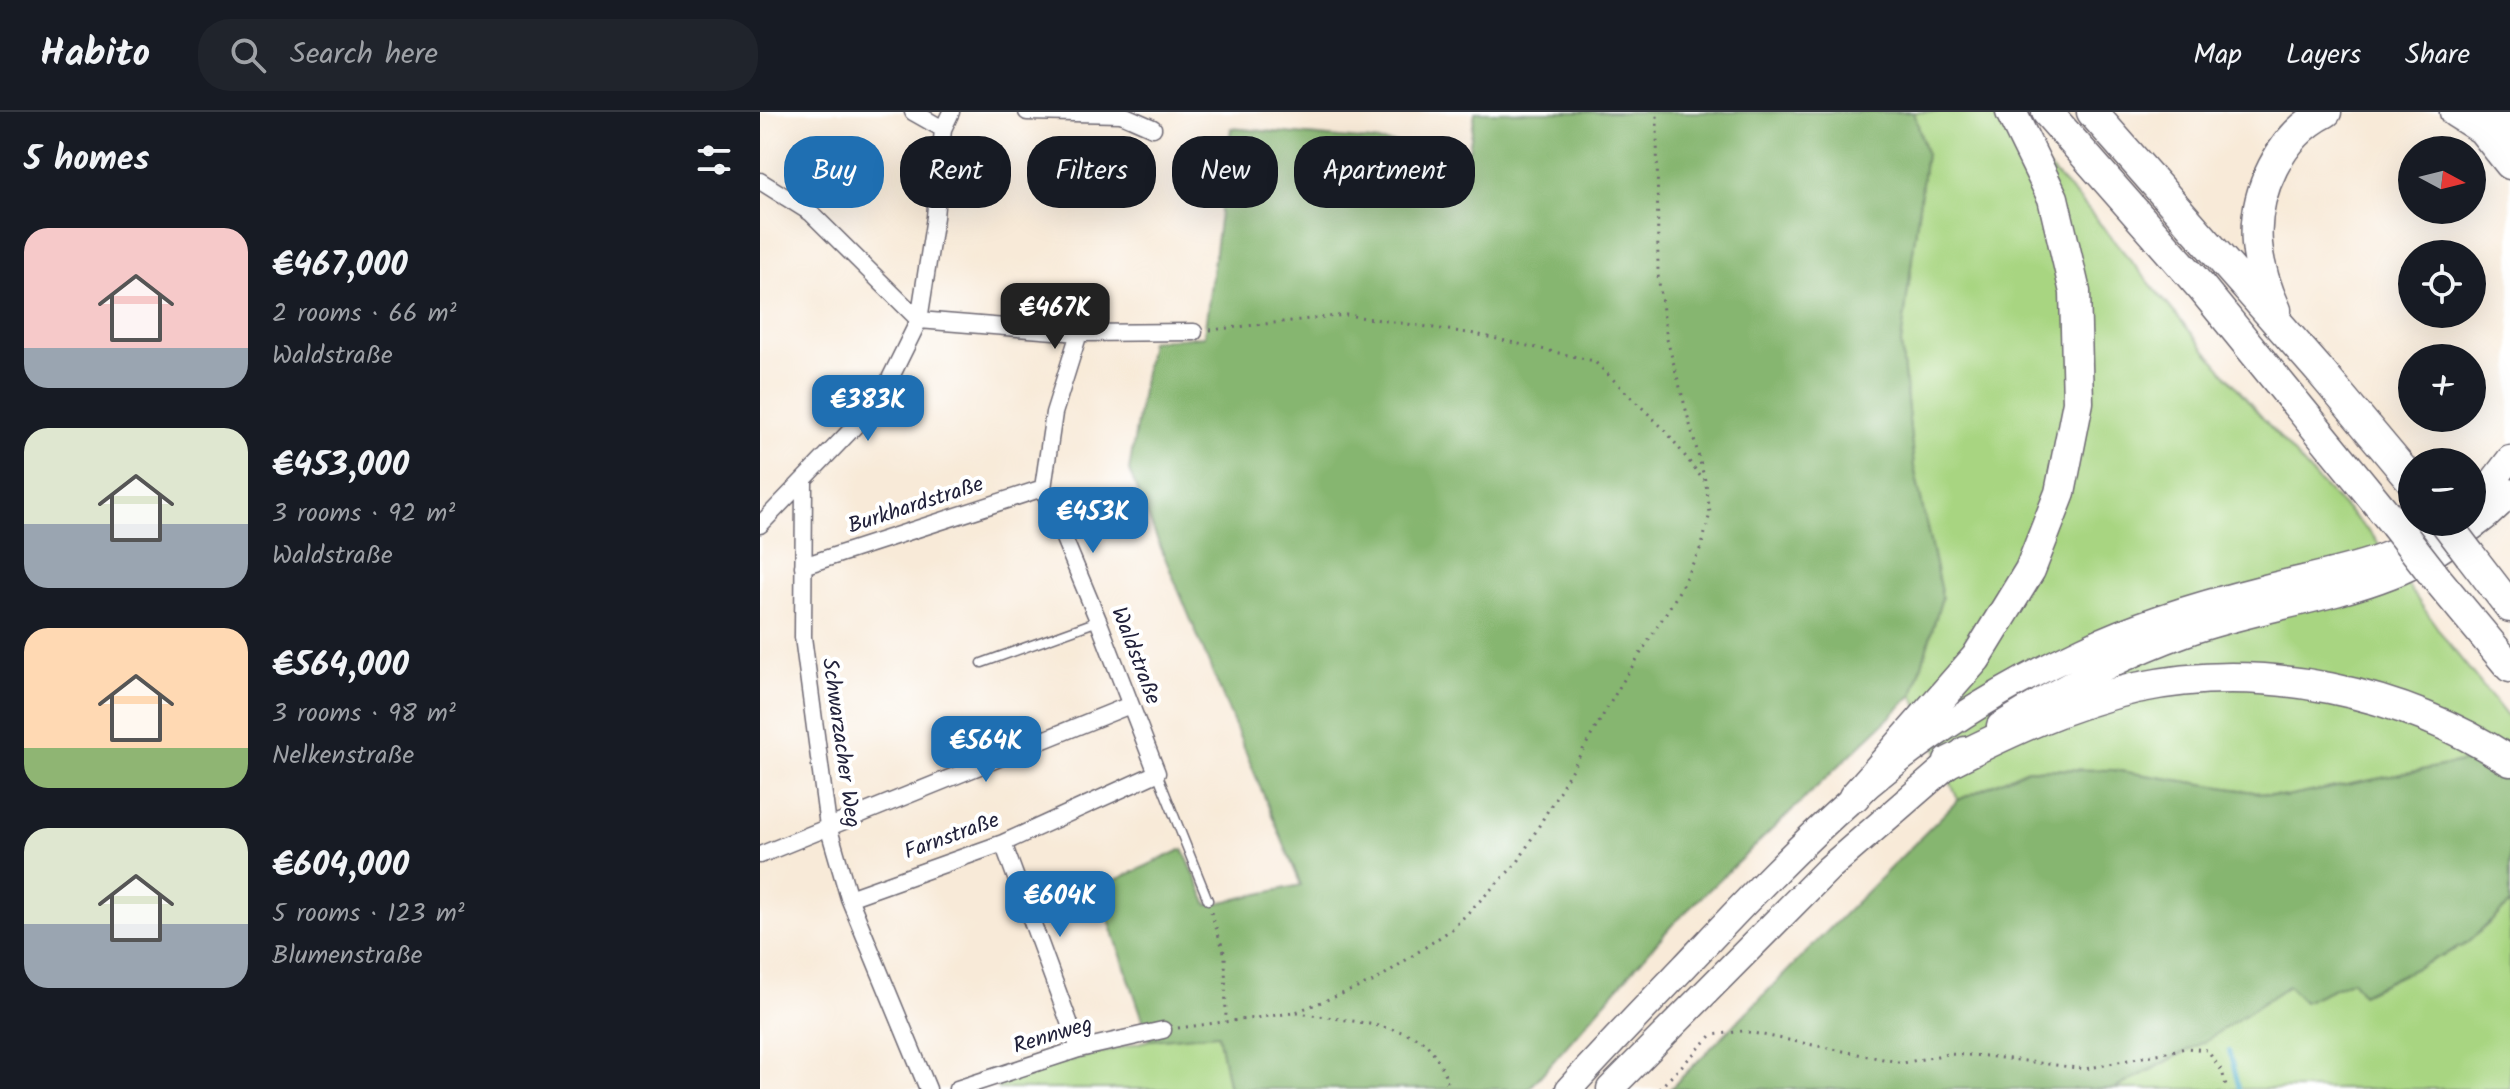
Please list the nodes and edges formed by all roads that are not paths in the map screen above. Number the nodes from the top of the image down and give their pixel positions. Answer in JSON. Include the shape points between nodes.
{"nodes":[{"id":1,"x":913,"y":112,"type":"edge"},
{"id":2,"x":951,"y":112,"type":"edge"},
{"id":3,"x":1027,"y":112,"type":"edge"},
{"id":4,"x":2011,"y":112,"type":"edge"},
{"id":5,"x":2047,"y":112,"type":"edge"},
{"id":6,"x":2092,"y":112,"type":"edge"},
{"id":7,"x":2326,"y":112,"type":"edge"},
{"id":8,"x":2455,"y":112,"type":"edge"},
{"id":9,"x":2496,"y":112,"type":"edge"},
{"id":10,"x":1153,"y":128,"type":"dead end"},
{"id":11,"x":943,"y":129,"type":"junction"},
{"id":12,"x":2510,"y":129,"type":"edge"},
{"id":13,"x":2510,"y":164,"type":"edge"},
{"id":14,"x":760,"y":181,"type":"edge"},
{"id":15,"x":919,"y":320,"type":"junction"},
{"id":16,"x":1194,"y":332,"type":"road end"},
{"id":17,"x":1079,"y":333,"type":"junction"},
{"id":18,"x":2319,"y":370,"type":"junction"},
{"id":19,"x":2510,"y":459,"type":"edge"},
{"id":20,"x":2398,"y":464,"type":"edge"},
{"id":21,"x":804,"y":482,"type":"junction"},
{"id":22,"x":1043,"y":488,"type":"junction"},
{"id":23,"x":2486,"y":490,"type":"edge"},
{"id":24,"x":2510,"y":492,"type":"edge"},
{"id":25,"x":760,"y":525,"type":"edge"},
{"id":26,"x":2426,"y":536,"type":"edge"},
{"id":27,"x":2456,"y":536,"type":"edge"},
{"id":28,"x":803,"y":566,"type":"junction"},
{"id":29,"x":2510,"y":607,"type":"edge"},
{"id":30,"x":1098,"y":620,"type":"junction"},
{"id":31,"x":982,"y":663,"type":"dead end"},
{"id":32,"x":2510,"y":667,"type":"edge"},
{"id":33,"x":1130,"y":705,"type":"junction"},
{"id":34,"x":2510,"y":761,"type":"edge"},
{"id":35,"x":1949,"y":762,"type":"junction"},
{"id":36,"x":1157,"y":773,"type":"junction"},
{"id":37,"x":1854,"y":797,"type":"junction"},
{"id":38,"x":828,"y":826,"type":"junction"},
{"id":39,"x":1003,"y":843,"type":"junction"},
{"id":40,"x":760,"y":855,"type":"edge"},
{"id":41,"x":849,"y":898,"type":"junction"},
{"id":42,"x":1208,"y":900,"type":"road end"},
{"id":43,"x":1163,"y":1030,"type":"road end"},
{"id":44,"x":1079,"y":1049,"type":"junction"},
{"id":45,"x":928,"y":1089,"type":"edge"},
{"id":46,"x":957,"y":1089,"type":"edge"},
{"id":47,"x":1569,"y":1089,"type":"edge"},
{"id":48,"x":1610,"y":1089,"type":"edge"}],
"edges":[{"from":1,"to":11,"type":"street"},
{"from":2,"to":11,"type":"street"},
{"from":3,"to":10,"type":"street","via":[[1121,114]]},
{"from":4,"to":37,"type":"highway","via":[[2053,198],[2075,292],[2078,402],[2060,493],[2030,570],[1976,658]]},
{"from":5,"to":32,"type":"highway","bridge":true,"via":[[2201,287]]},
{"from":6,"to":18,"type":"highway"},
{"from":7,"to":18,"type":"highway","via":[[2312,119],[2277,156],[2261,201],[2257,243],[2264,284],[2276,309]]},
{"from":8,"to":13,"type":"highway","via":[[2482,129]]},
{"from":9,"to":12,"type":"highway"},
{"from":11,"to":15,"type":"street"},
{"from":14,"to":15,"type":"street","via":[[811,213]]},
{"from":15,"to":17,"type":"street"},
{"from":15,"to":21,"type":"street","via":[[879,401]]},
{"from":16,"to":17,"type":"street"},
{"from":17,"to":22,"type":"street","via":[[1054,413]]},
{"from":18,"to":20,"type":"highway"},
{"from":19,"to":23,"type":"highway"},
{"from":21,"to":25,"type":"street"},
{"from":21,"to":28,"type":"street","name":"Schwarzacher Weg"},
{"from":22,"to":28,"type":"street","name":"Burkhardstraße"},
{"from":22,"to":30,"type":"street","name":"Waldstraße"},
{"from":24,"to":35,"type":"highway","via":[[2497,509],[2455,540],[2393,575],[2187,632],[2111,662],[1989,732]]},
{"from":26,"to":37,"type":"highway","via":[[2368,565],[2165,616],[2085,648],[1988,699]]},
{"from":27,"to":29,"type":"highway","bridge":true},
{"from":28,"to":38,"type":"street","name":"Schwarzacher Weg","via":[[803,637]]},
{"from":30,"to":31,"type":"lane"},
{"from":30,"to":33,"type":"street","name":"Waldstraße"},
{"from":33,"to":36,"type":"street","name":"Waldstraße"},
{"from":33,"to":38,"type":"street"},
{"from":34,"to":35,"type":"highway","via":[[2479,740],[2416,712],[2356,694],[2304,684],[2199,680],[2136,688],[2043,717]]},
{"from":35,"to":48,"type":"highway","via":[[1828,869]]},
{"from":36,"to":39,"type":"street","name":"Farnstraße"},
{"from":36,"to":42,"type":"lane","name":"Waldstraße"},
{"from":37,"to":47,"type":"highway","via":[[1728,920]]},
{"from":38,"to":40,"type":"street"},
{"from":38,"to":41,"type":"street","name":"Schwarzacher Weg"},
{"from":39,"to":41,"type":"street","name":"Farnstraße"},
{"from":39,"to":44,"type":"street"},
{"from":41,"to":45,"type":"street","name":"Schwarzacher Weg"},
{"from":43,"to":44,"type":"street","name":"Rennweg"},
{"from":44,"to":46,"type":"street","name":"Rennweg"}]}
